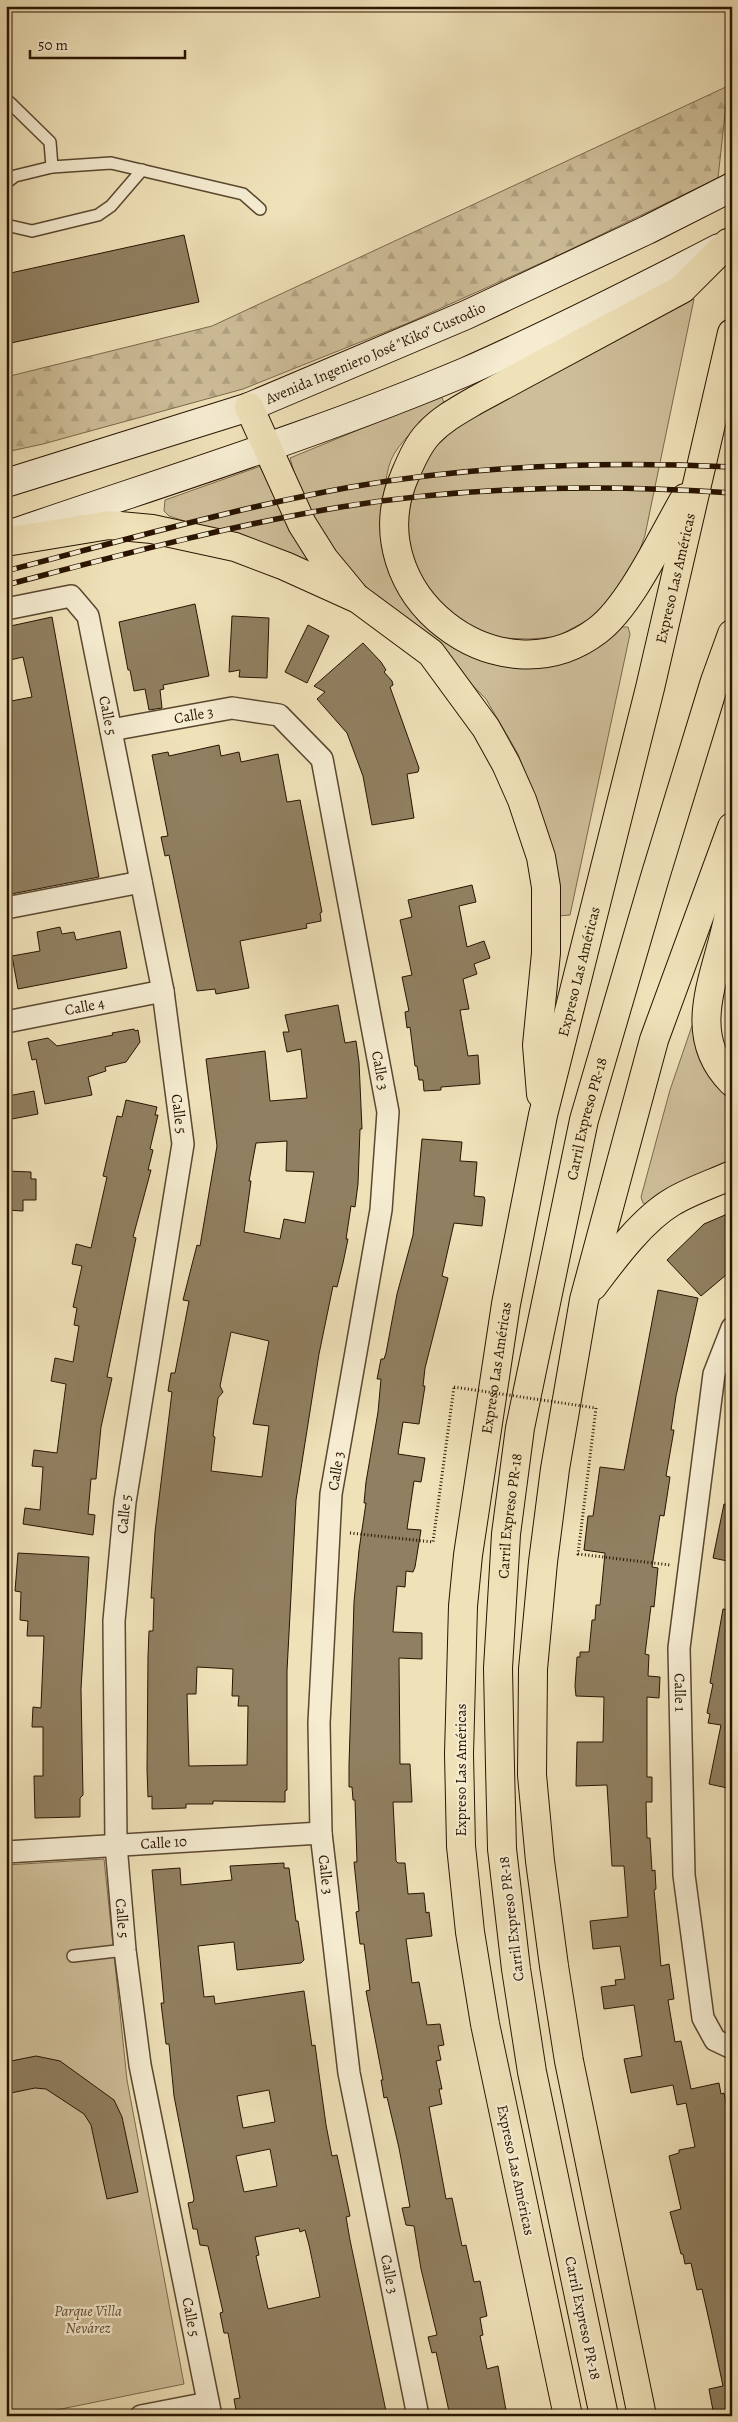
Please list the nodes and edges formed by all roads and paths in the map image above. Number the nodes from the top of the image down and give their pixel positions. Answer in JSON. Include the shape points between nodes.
{"nodes":[{"id":1,"x":6,"y":99,"type":"edge"},
{"id":2,"x":52,"y":167,"type":"junction"},
{"id":3,"x":142,"y":170,"type":"junction"},
{"id":4,"x":6,"y":183,"type":"edge"},
{"id":5,"x":732,"y":187,"type":"edge"},
{"id":6,"x":260,"y":209,"type":"dead end"},
{"id":7,"x":6,"y":225,"type":"edge"},
{"id":8,"x":730,"y":242,"type":"edge"},
{"id":9,"x":732,"y":333,"type":"edge"},
{"id":10,"x":249,"y":407,"type":"junction"},
{"id":11,"x":267,"y":448,"type":"junction"},
{"id":12,"x":699,"y":473,"type":"junction"},
{"id":13,"x":6,"y":483,"type":"edge"},
{"id":14,"x":6,"y":536,"type":"edge"},
{"id":15,"x":6,"y":542,"type":"edge"},
{"id":16,"x":358,"y":599,"type":"junction"},
{"id":17,"x":6,"y":609,"type":"edge"},
{"id":18,"x":732,"y":634,"type":"edge"},
{"id":19,"x":111,"y":730,"type":"junction"},
{"id":20,"x":732,"y":827,"type":"edge"},
{"id":21,"x":732,"y":860,"type":"edge"},
{"id":22,"x":141,"y":882,"type":"junction"},
{"id":23,"x":6,"y":908,"type":"edge"},
{"id":24,"x":163,"y":991,"type":"junction"},
{"id":25,"x":6,"y":1022,"type":"edge"},
{"id":26,"x":732,"y":1082,"type":"edge"},
{"id":27,"x":544,"y":1115,"type":"junction"},
{"id":28,"x":732,"y":1175,"type":"edge"},
{"id":29,"x":584,"y":1300,"type":"junction"},
{"id":30,"x":732,"y":1328,"type":"edge"},
{"id":31,"x":329,"y":1531,"type":"junction"},
{"id":32,"x":689,"y":1567,"type":"junction"},
{"id":33,"x":321,"y":1833,"type":"junction"},
{"id":34,"x":116,"y":1845,"type":"junction"},
{"id":35,"x":6,"y":1852,"type":"edge"},
{"id":36,"x":125,"y":1950,"type":"junction"},
{"id":37,"x":72,"y":1956,"type":"dead end"},
{"id":38,"x":732,"y":2048,"type":"edge"},
{"id":39,"x":210,"y":2409,"type":"edge"},
{"id":40,"x":141,"y":2416,"type":"edge"},
{"id":41,"x":418,"y":2416,"type":"edge"},
{"id":42,"x":568,"y":2416,"type":"edge"},
{"id":43,"x":604,"y":2416,"type":"edge"},
{"id":44,"x":642,"y":2416,"type":"edge"}],
"edges":[{"from":1,"to":2,"type":"lane","via":[[50,142]]},
{"from":2,"to":3,"type":"lane","via":[[111,163]]},
{"from":2,"to":4,"type":"lane","via":[[15,176]]},
{"from":3,"to":6,"type":"lane","via":[[243,194]]},
{"from":3,"to":7,"type":"lane","via":[[111,206],[98,215],[32,231]]},
{"from":5,"to":10,"type":"main road","name":"Avenida Ingeniero José \"Kiko\" Custodio","via":[[466,315]]},
{"from":8,"to":11,"type":"main road","via":[[465,372]]},
{"from":8,"to":12,"type":"highway","via":[[682,289],[476,400],[428,433],[401,484],[393,531],[396,552],[405,578],[440,622],[469,640],[497,650],[553,652],[578,644],[599,630],[619,610]]},
{"from":9,"to":12,"type":"highway","name":"Expreso Las Américas"},
{"from":10,"to":11,"type":"highway"},
{"from":10,"to":13,"type":"main road","name":"Avenida Ingeniero José \"Kiko\" Custodio"},
{"from":11,"to":14,"type":"main road"},
{"from":11,"to":16,"type":"highway","via":[[302,524],[324,559]]},
{"from":12,"to":27,"type":"highway","name":"Expreso Las Américas","via":[[650,688]]},
{"from":15,"to":16,"type":"highway","via":[[109,525],[152,529],[235,547]]},
{"from":16,"to":27,"type":"highway","via":[[431,653],[486,728],[522,800],[541,857],[546,887],[546,953],[537,1045]]},
{"from":17,"to":19,"type":"street","name":"Calle 5","via":[[71,596],[88,616]]},
{"from":18,"to":43,"type":"highway","name":"Carril Expreso PR-18","via":[[658,868],[584,1120],[520,1428],[506,1534],[498,1668],[502,1849],[532,2072]]},
{"from":19,"to":22,"type":"street","name":"Calle 5"},
{"from":19,"to":31,"type":"street","name":"Calle 3","via":[[232,708],[279,715],[322,760],[388,1112],[381,1210],[331,1494]]},
{"from":20,"to":29,"type":"highway","via":[[654,1040]]},
{"from":21,"to":26,"type":"highway","via":[[729,914],[704,1013],[712,1052]]},
{"from":22,"to":23,"type":"street"},
{"from":22,"to":24,"type":"street","name":"Calle 5"},
{"from":24,"to":25,"type":"street","name":"Calle 4"},
{"from":24,"to":34,"type":"street","name":"Calle 5","via":[[183,1144],[125,1502],[114,1621]]},
{"from":27,"to":42,"type":"highway","name":"Expreso Las Américas","via":[[506,1304],[468,1555],[463,1606],[459,1754],[461,1846],[470,1932],[485,2024]]},
{"from":28,"to":29,"type":"highway","via":[[672,1202],[654,1216],[614,1257]]},
{"from":29,"to":44,"type":"highway","via":[[555,1468],[543,1562],[533,1669],[532,1774],[540,1861],[569,2061]]},
{"from":30,"to":32,"type":"street","name":"Calle 1","via":[[714,1374]]},
{"from":31,"to":32,"type":"path","bridge":true,"via":[[433,1542],[454,1387],[596,1408],[578,1554]]},
{"from":31,"to":33,"type":"street","name":"Calle 3","via":[[319,1723]]},
{"from":32,"to":38,"type":"street","name":"Calle 1","via":[[678,1648],[684,1875],[703,2018],[715,2040]]},
{"from":33,"to":34,"type":"street","name":"Calle 10"},
{"from":33,"to":41,"type":"street","name":"Calle 3","via":[[349,2073]]},
{"from":34,"to":35,"type":"street","name":"Calle 10"},
{"from":34,"to":36,"type":"street","name":"Calle 5"},
{"from":36,"to":37,"type":"lane"},
{"from":36,"to":39,"type":"street","name":"Calle 5","via":[[140,2065]]},
{"from":39,"to":40,"type":"street"}]}
